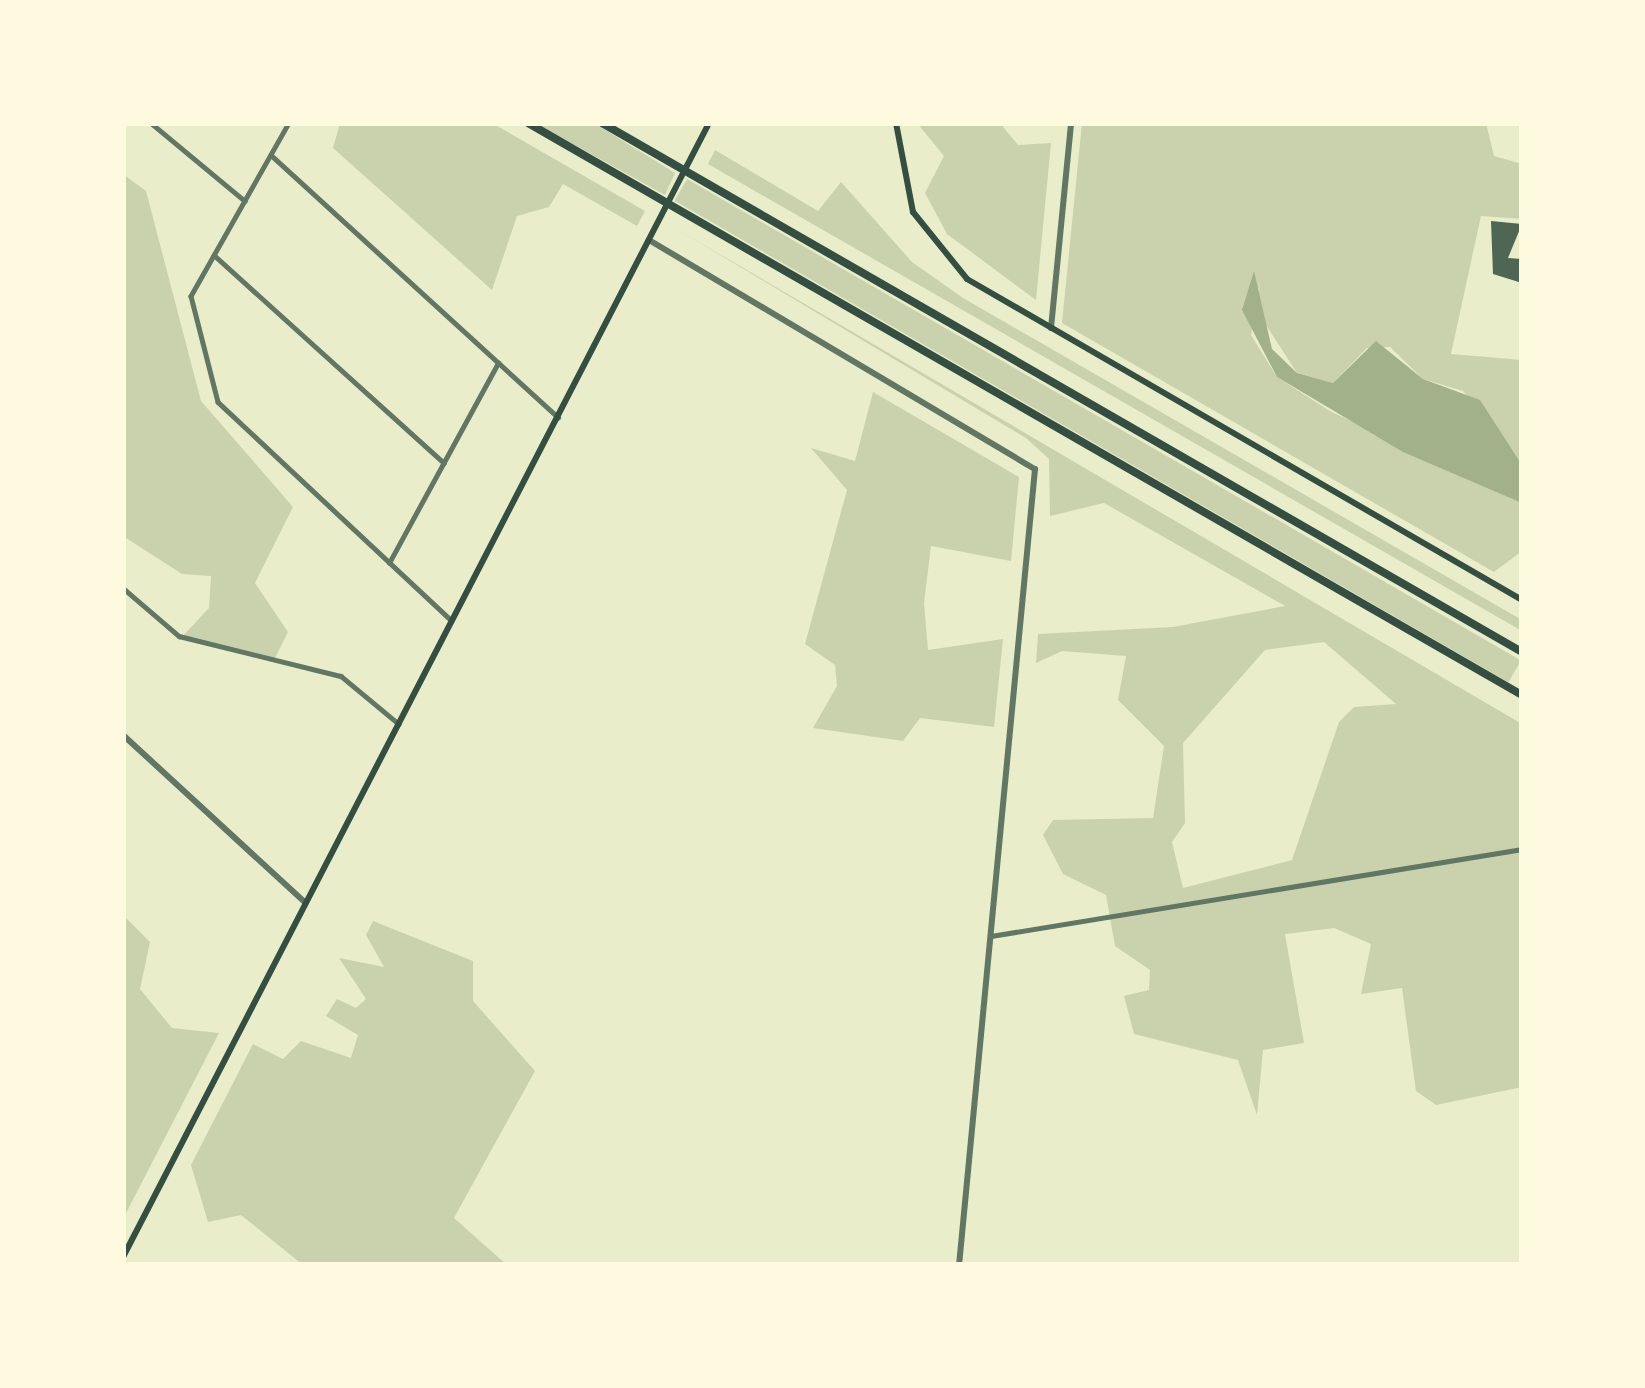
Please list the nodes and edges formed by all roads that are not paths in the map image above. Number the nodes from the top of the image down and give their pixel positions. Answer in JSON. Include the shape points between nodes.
{"nodes":[{"id":1,"x":151,"y":123,"type":"edge"},
{"id":2,"x":289,"y":123,"type":"edge"},
{"id":3,"x":528,"y":123,"type":"edge"},
{"id":4,"x":602,"y":123,"type":"edge"},
{"id":5,"x":710,"y":123,"type":"edge"},
{"id":6,"x":896,"y":123,"type":"edge"},
{"id":7,"x":1071,"y":123,"type":"edge"},
{"id":8,"x":271,"y":155,"type":"junction"},
{"id":9,"x":244,"y":201,"type":"junction"},
{"id":10,"x":649,"y":240,"type":"junction"},
{"id":11,"x":214,"y":254,"type":"junction"},
{"id":12,"x":1052,"y":328,"type":"junction"},
{"id":13,"x":498,"y":363,"type":"junction"},
{"id":14,"x":558,"y":417,"type":"junction"},
{"id":15,"x":444,"y":463,"type":"junction"},
{"id":16,"x":389,"y":564,"type":"junction"},
{"id":17,"x":123,"y":588,"type":"edge"},
{"id":18,"x":1522,"y":600,"type":"edge"},
{"id":19,"x":452,"y":621,"type":"junction"},
{"id":20,"x":1522,"y":652,"type":"edge"},
{"id":21,"x":1522,"y":694,"type":"edge"},
{"id":22,"x":399,"y":724,"type":"junction"},
{"id":23,"x":123,"y":735,"type":"edge"},
{"id":24,"x":1522,"y":849,"type":"edge"},
{"id":25,"x":306,"y":903,"type":"junction"},
{"id":26,"x":991,"y":936,"type":"junction"},
{"id":27,"x":123,"y":1257,"type":"edge"},
{"id":28,"x":959,"y":1265,"type":"edge"}],
"edges":[{"from":1,"to":9,"type":"street"},
{"from":2,"to":8,"type":"street"},
{"from":3,"to":21,"type":"highway"},
{"from":4,"to":20,"type":"highway"},
{"from":5,"to":10,"type":"main road"},
{"from":6,"to":12,"type":"main road","via":[[906,194],[933,244],[973,284]]},
{"from":7,"to":12,"type":"street"},
{"from":8,"to":9,"type":"street"},
{"from":8,"to":13,"type":"street"},
{"from":9,"to":11,"type":"street"},
{"from":10,"to":14,"type":"main road"},
{"from":10,"to":26,"type":"street","via":[[1035,469]]},
{"from":11,"to":15,"type":"street"},
{"from":11,"to":16,"type":"street","via":[[190,308],[224,414]]},
{"from":12,"to":18,"type":"main road"},
{"from":13,"to":14,"type":"street"},
{"from":13,"to":15,"type":"street"},
{"from":14,"to":19,"type":"main road"},
{"from":15,"to":16,"type":"street"},
{"from":16,"to":19,"type":"street"},
{"from":17,"to":22,"type":"street","via":[[178,635],[340,676]]},
{"from":19,"to":22,"type":"main road"},
{"from":22,"to":25,"type":"main road"},
{"from":23,"to":25,"type":"street"},
{"from":24,"to":26,"type":"street"},
{"from":25,"to":27,"type":"main road"},
{"from":26,"to":28,"type":"street"}]}
